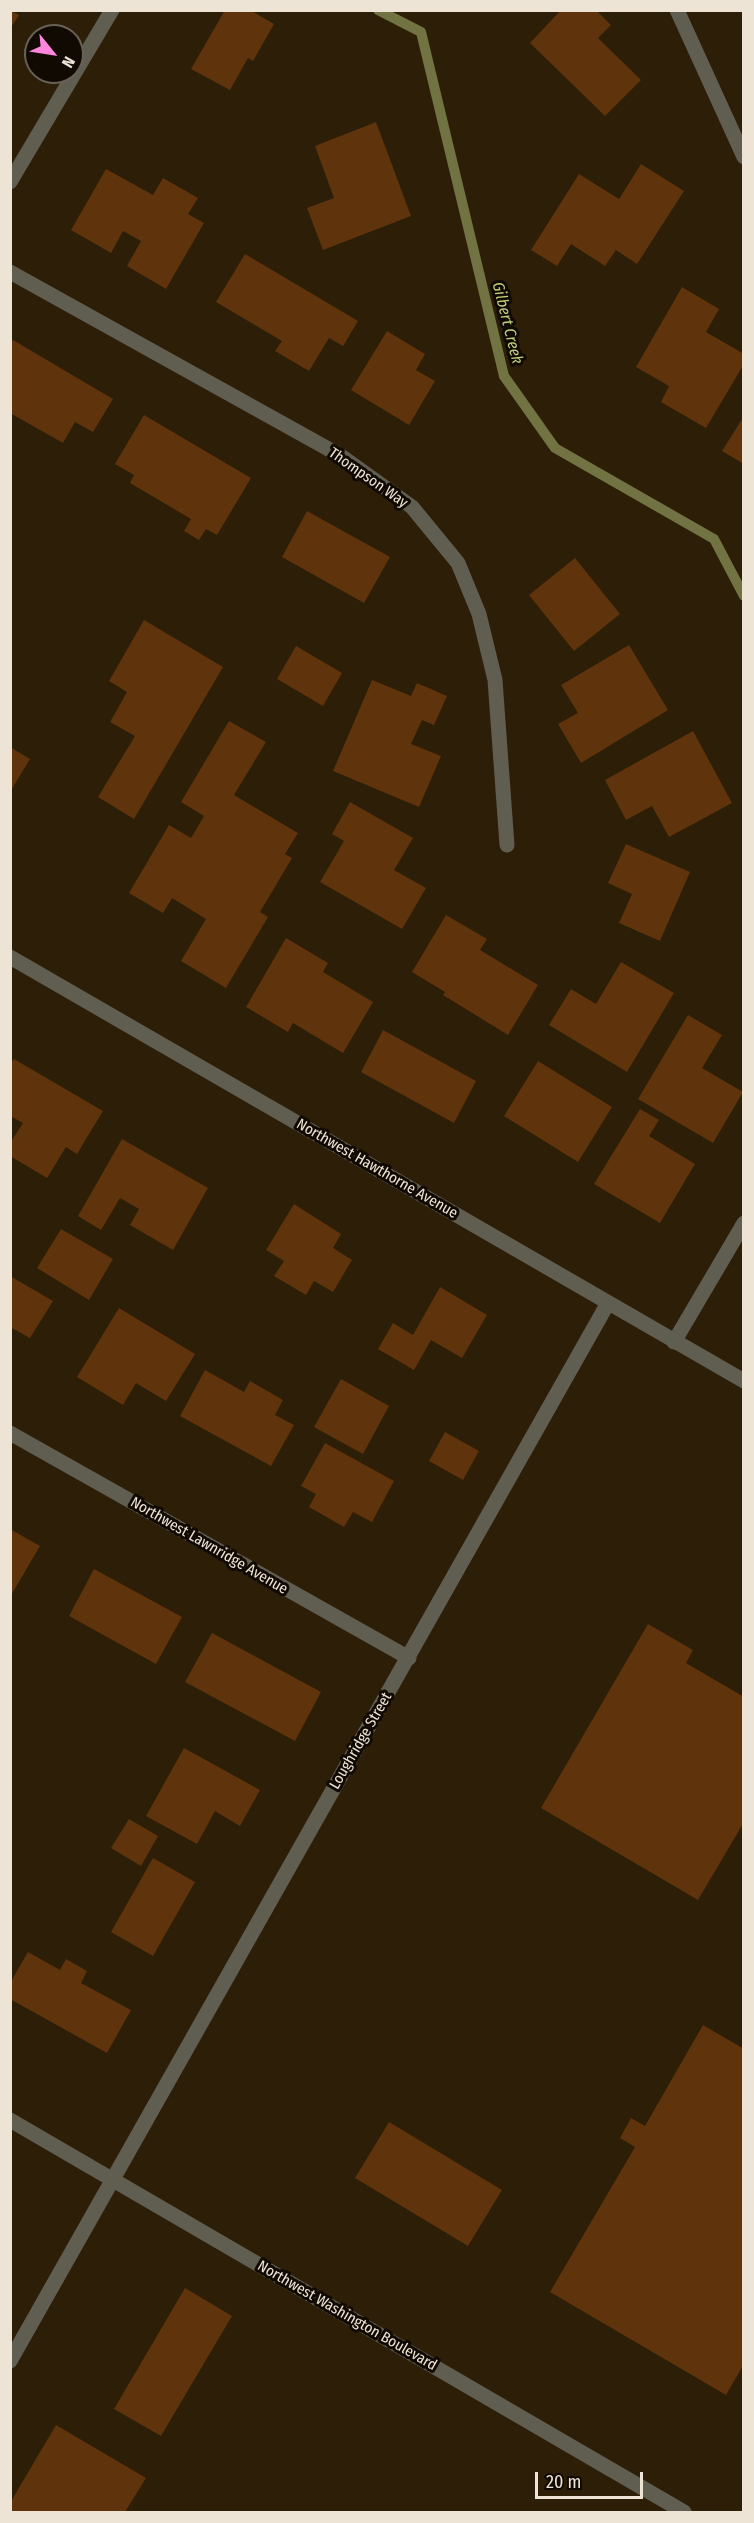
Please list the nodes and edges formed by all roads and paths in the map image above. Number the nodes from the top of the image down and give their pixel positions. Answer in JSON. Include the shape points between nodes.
{"nodes":[{"id":1,"x":112,"y":10,"type":"edge"},
{"id":2,"x":677,"y":10,"type":"edge"},
{"id":3,"x":744,"y":157,"type":"edge"},
{"id":4,"x":10,"y":182,"type":"edge"},
{"id":5,"x":10,"y":272,"type":"edge"},
{"id":6,"x":507,"y":845,"type":"dead end"},
{"id":7,"x":10,"y":957,"type":"edge"},
{"id":8,"x":744,"y":1223,"type":"edge"},
{"id":9,"x":608,"y":1303,"type":"junction"},
{"id":10,"x":674,"y":1342,"type":"junction"},
{"id":11,"x":744,"y":1381,"type":"edge"},
{"id":12,"x":10,"y":1433,"type":"edge"},
{"id":13,"x":409,"y":1658,"type":"junction"},
{"id":14,"x":10,"y":2120,"type":"edge"},
{"id":15,"x":113,"y":2179,"type":"junction"},
{"id":16,"x":10,"y":2361,"type":"edge"},
{"id":17,"x":684,"y":2512,"type":"edge"}],
"edges":[{"from":1,"to":4,"type":"street"},
{"from":2,"to":3,"type":"street"},
{"from":5,"to":6,"type":"street","name":"Thompson Way","via":[[341,456],[411,507],[458,564],[479,614],[495,680]]},
{"from":7,"to":9,"type":"street","name":"Northwest Hawthorne Avenue"},
{"from":8,"to":10,"type":"street"},
{"from":9,"to":10,"type":"street","name":"Northwest Hawthorne Avenue"},
{"from":9,"to":13,"type":"street","name":"Loughridge Street"},
{"from":10,"to":11,"type":"street","name":"Northwest Hawthorne Avenue"},
{"from":12,"to":13,"type":"street","name":"Northwest Lawnridge Avenue"},
{"from":13,"to":15,"type":"street","name":"Loughridge Street"},
{"from":14,"to":15,"type":"street","name":"Northwest Washington Boulevard"},
{"from":15,"to":16,"type":"street","name":"Loughridge Street"},
{"from":15,"to":17,"type":"street","name":"Northwest Washington Boulevard"}]}
